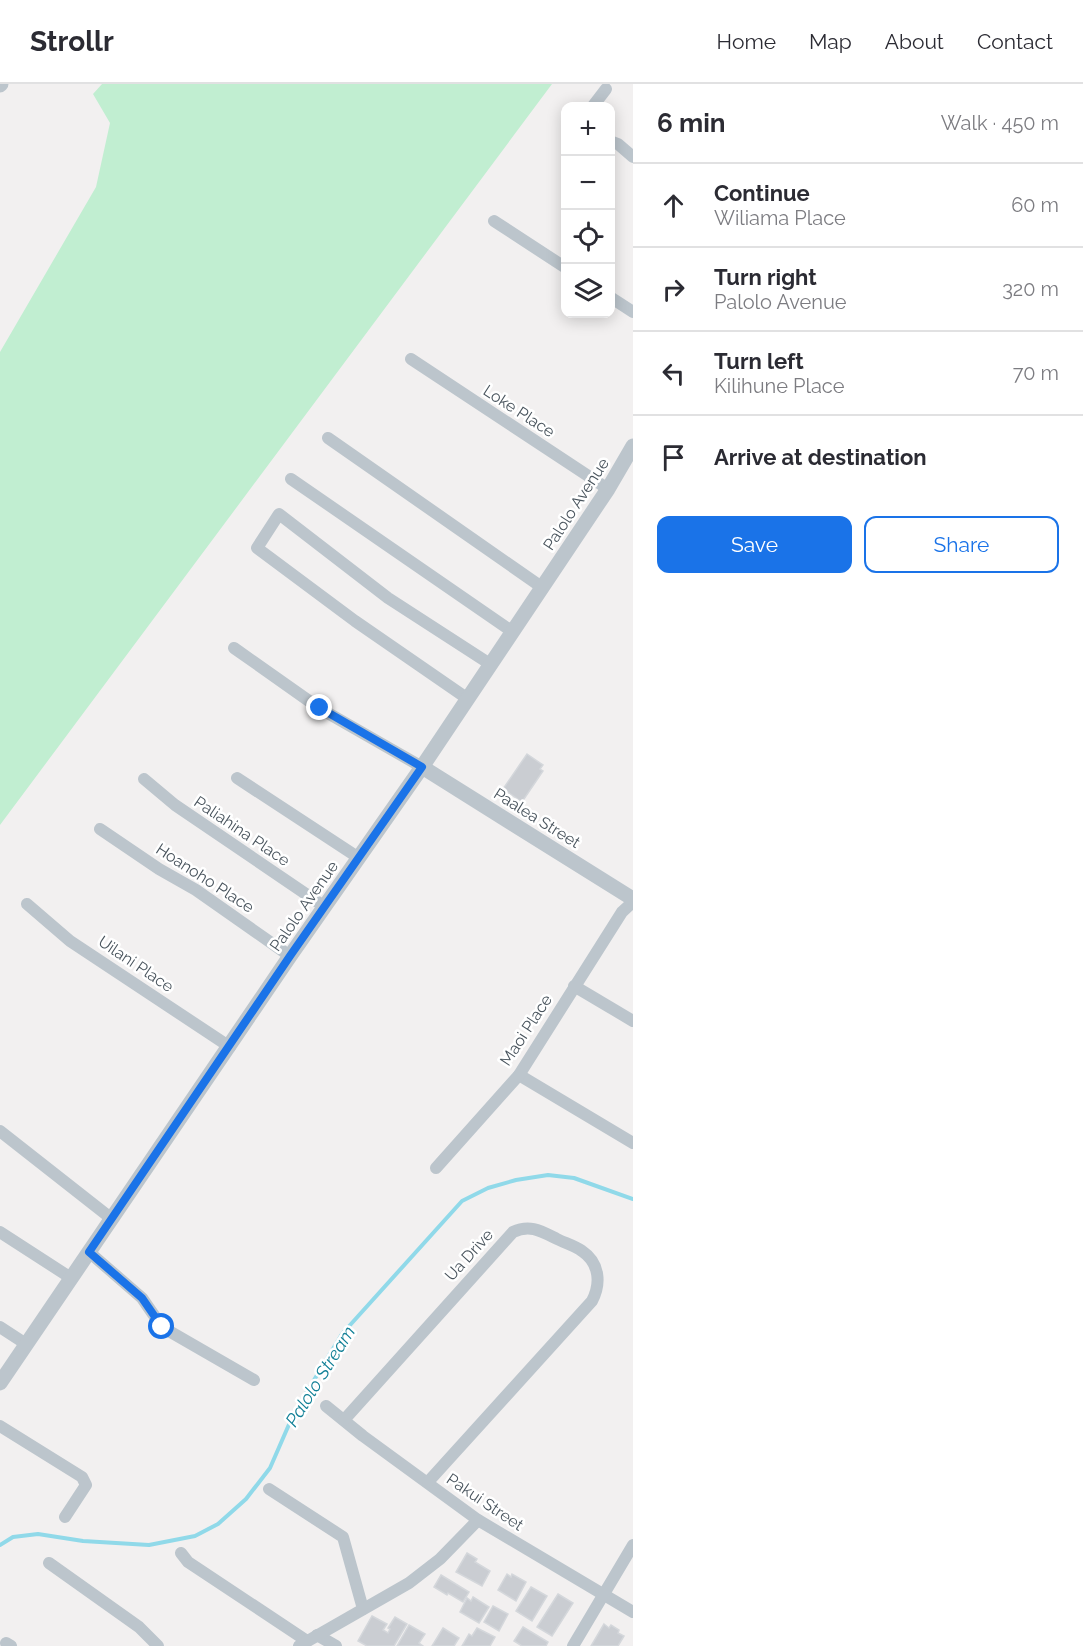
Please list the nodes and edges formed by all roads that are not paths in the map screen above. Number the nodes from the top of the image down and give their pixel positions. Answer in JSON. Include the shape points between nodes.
{"nodes":[{"id":1,"x":606,"y":89,"type":"dead end"},
{"id":2,"x":596,"y":102,"type":"edge"},
{"id":3,"x":615,"y":143,"type":"edge"},
{"id":4,"x":633,"y":157,"type":"edge"},
{"id":5,"x":494,"y":221,"type":"dead end"},
{"id":6,"x":561,"y":265,"type":"edge"},
{"id":7,"x":615,"y":300,"type":"edge"},
{"id":8,"x":633,"y":312,"type":"edge"},
{"id":9,"x":411,"y":359,"type":"dead end"},
{"id":10,"x":328,"y":438,"type":"dead end"},
{"id":11,"x":633,"y":446,"type":"edge"},
{"id":12,"x":291,"y":479,"type":"dead end"},
{"id":13,"x":608,"y":489,"type":"junction"},
{"id":14,"x":543,"y":588,"type":"junction"},
{"id":15,"x":513,"y":632,"type":"junction"},
{"id":16,"x":234,"y":648,"type":"dead end"},
{"id":17,"x":490,"y":664,"type":"junction"},
{"id":18,"x":468,"y":699,"type":"junction"},
{"id":19,"x":422,"y":767,"type":"junction"},
{"id":20,"x":237,"y":778,"type":"dead end"},
{"id":21,"x":144,"y":779,"type":"dead end"},
{"id":22,"x":100,"y":829,"type":"dead end"},
{"id":23,"x":359,"y":858,"type":"junction"},
{"id":24,"x":633,"y":901,"type":"edge"},
{"id":25,"x":27,"y":904,"type":"dead end"},
{"id":26,"x":325,"y":907,"type":"junction"},
{"id":27,"x":290,"y":956,"type":"junction"},
{"id":28,"x":574,"y":986,"type":"junction"},
{"id":29,"x":633,"y":1021,"type":"edge"},
{"id":30,"x":230,"y":1047,"type":"junction"},
{"id":31,"x":519,"y":1075,"type":"junction"},
{"id":32,"x":0,"y":1131,"type":"edge"},
{"id":33,"x":633,"y":1143,"type":"edge"},
{"id":34,"x":436,"y":1168,"type":"dead end"},
{"id":35,"x":111,"y":1219,"type":"junction"},
{"id":36,"x":0,"y":1232,"type":"edge"},
{"id":37,"x":89,"y":1252,"type":"junction"},
{"id":38,"x":71,"y":1278,"type":"junction"},
{"id":39,"x":0,"y":1327,"type":"edge"},
{"id":40,"x":26,"y":1344,"type":"junction"},
{"id":41,"x":254,"y":1380,"type":"dead end"},
{"id":42,"x":0,"y":1383,"type":"edge"},
{"id":43,"x":326,"y":1406,"type":"dead end"},
{"id":44,"x":344,"y":1420,"type":"junction"},
{"id":45,"x":0,"y":1426,"type":"edge"},
{"id":46,"x":428,"y":1482,"type":"junction"},
{"id":47,"x":269,"y":1489,"type":"dead end"},
{"id":48,"x":64,"y":1517,"type":"dead end"},
{"id":49,"x":478,"y":1520,"type":"junction"},
{"id":50,"x":633,"y":1545,"type":"edge"},
{"id":51,"x":181,"y":1553,"type":"dead end"},
{"id":52,"x":49,"y":1563,"type":"dead end"},
{"id":53,"x":604,"y":1594,"type":"junction"},
{"id":54,"x":363,"y":1609,"type":"junction"},
{"id":55,"x":633,"y":1612,"type":"edge"},
{"id":56,"x":308,"y":1641,"type":"edge"},
{"id":57,"x":158,"y":1646,"type":"edge"},
{"id":58,"x":336,"y":1646,"type":"edge"},
{"id":59,"x":573,"y":1646,"type":"edge"}],
"edges":[{"from":1,"to":2,"type":"street"},
{"from":3,"to":4,"type":"street"},
{"from":5,"to":6,"type":"street"},
{"from":7,"to":8,"type":"street"},
{"from":9,"to":13,"type":"street","name":"Loke Place"},
{"from":10,"to":14,"type":"street"},
{"from":11,"to":13,"type":"street","name":"Palolo Avenue"},
{"from":12,"to":15,"type":"street"},
{"from":13,"to":14,"type":"street","name":"Palolo Avenue"},
{"from":14,"to":15,"type":"street","name":"Palolo Avenue"},
{"from":15,"to":17,"type":"street","name":"Palolo Avenue"},
{"from":16,"to":19,"type":"street","via":[[320,708]]},
{"from":17,"to":18,"type":"street","name":"Palolo Avenue"},
{"from":17,"to":18,"type":"street","via":[[388,598],[279,514],[257,548]]},
{"from":18,"to":19,"type":"street","name":"Palolo Avenue"},
{"from":19,"to":23,"type":"street","name":"Palolo Avenue"},
{"from":19,"to":24,"type":"street","name":"Paalea Street"},
{"from":20,"to":23,"type":"street"},
{"from":21,"to":26,"type":"street","name":"Paliahina Place","via":[[175,805]]},
{"from":22,"to":27,"type":"street","name":"Hoanoho Place"},
{"from":23,"to":26,"type":"street","name":"Palolo Avenue"},
{"from":24,"to":28,"type":"street","name":"Maoi Place"},
{"from":25,"to":30,"type":"street","name":"Uilani Place","via":[[70,941]]},
{"from":26,"to":27,"type":"street","name":"Palolo Avenue"},
{"from":27,"to":30,"type":"street","name":"Palolo Avenue"},
{"from":28,"to":29,"type":"street"},
{"from":28,"to":31,"type":"street","name":"Maoi Place"},
{"from":30,"to":35,"type":"street","name":"Palolo Avenue"},
{"from":31,"to":33,"type":"street"},
{"from":31,"to":34,"type":"street","name":"Maoi Place"},
{"from":32,"to":35,"type":"street"},
{"from":35,"to":37,"type":"street","name":"Palolo Avenue"},
{"from":36,"to":38,"type":"street"},
{"from":37,"to":38,"type":"street","name":"Palolo Avenue"},
{"from":37,"to":41,"type":"street","via":[[142,1298],[162,1327]]},
{"from":38,"to":40,"type":"street","name":"Palolo Avenue"},
{"from":39,"to":40,"type":"street"},
{"from":40,"to":42,"type":"street","name":"Palolo Avenue"},
{"from":43,"to":44,"type":"street","name":"Pakui Street"},
{"from":44,"to":46,"type":"street","name":"Pakui Street"},
{"from":44,"to":46,"type":"street","name":"Ua Drive","via":[[513,1232],[530,1228],[582,1250],[595,1265],[599,1280],[591,1301]]},
{"from":45,"to":48,"type":"street","via":[[82,1477],[86,1485]]},
{"from":46,"to":49,"type":"street","name":"Pakui Street"},
{"from":47,"to":54,"type":"street","via":[[343,1538]]},
{"from":49,"to":53,"type":"street","name":"Pakui Street"},
{"from":49,"to":54,"type":"street","via":[[425,1571]]},
{"from":50,"to":53,"type":"street"},
{"from":51,"to":56,"type":"street","via":[[188,1562]]},
{"from":52,"to":57,"type":"street","via":[[139,1627]]},
{"from":53,"to":55,"type":"street","name":"Pakui Street"},
{"from":53,"to":59,"type":"street"},
{"from":54,"to":56,"type":"street"},
{"from":56,"to":58,"type":"street"}]}
